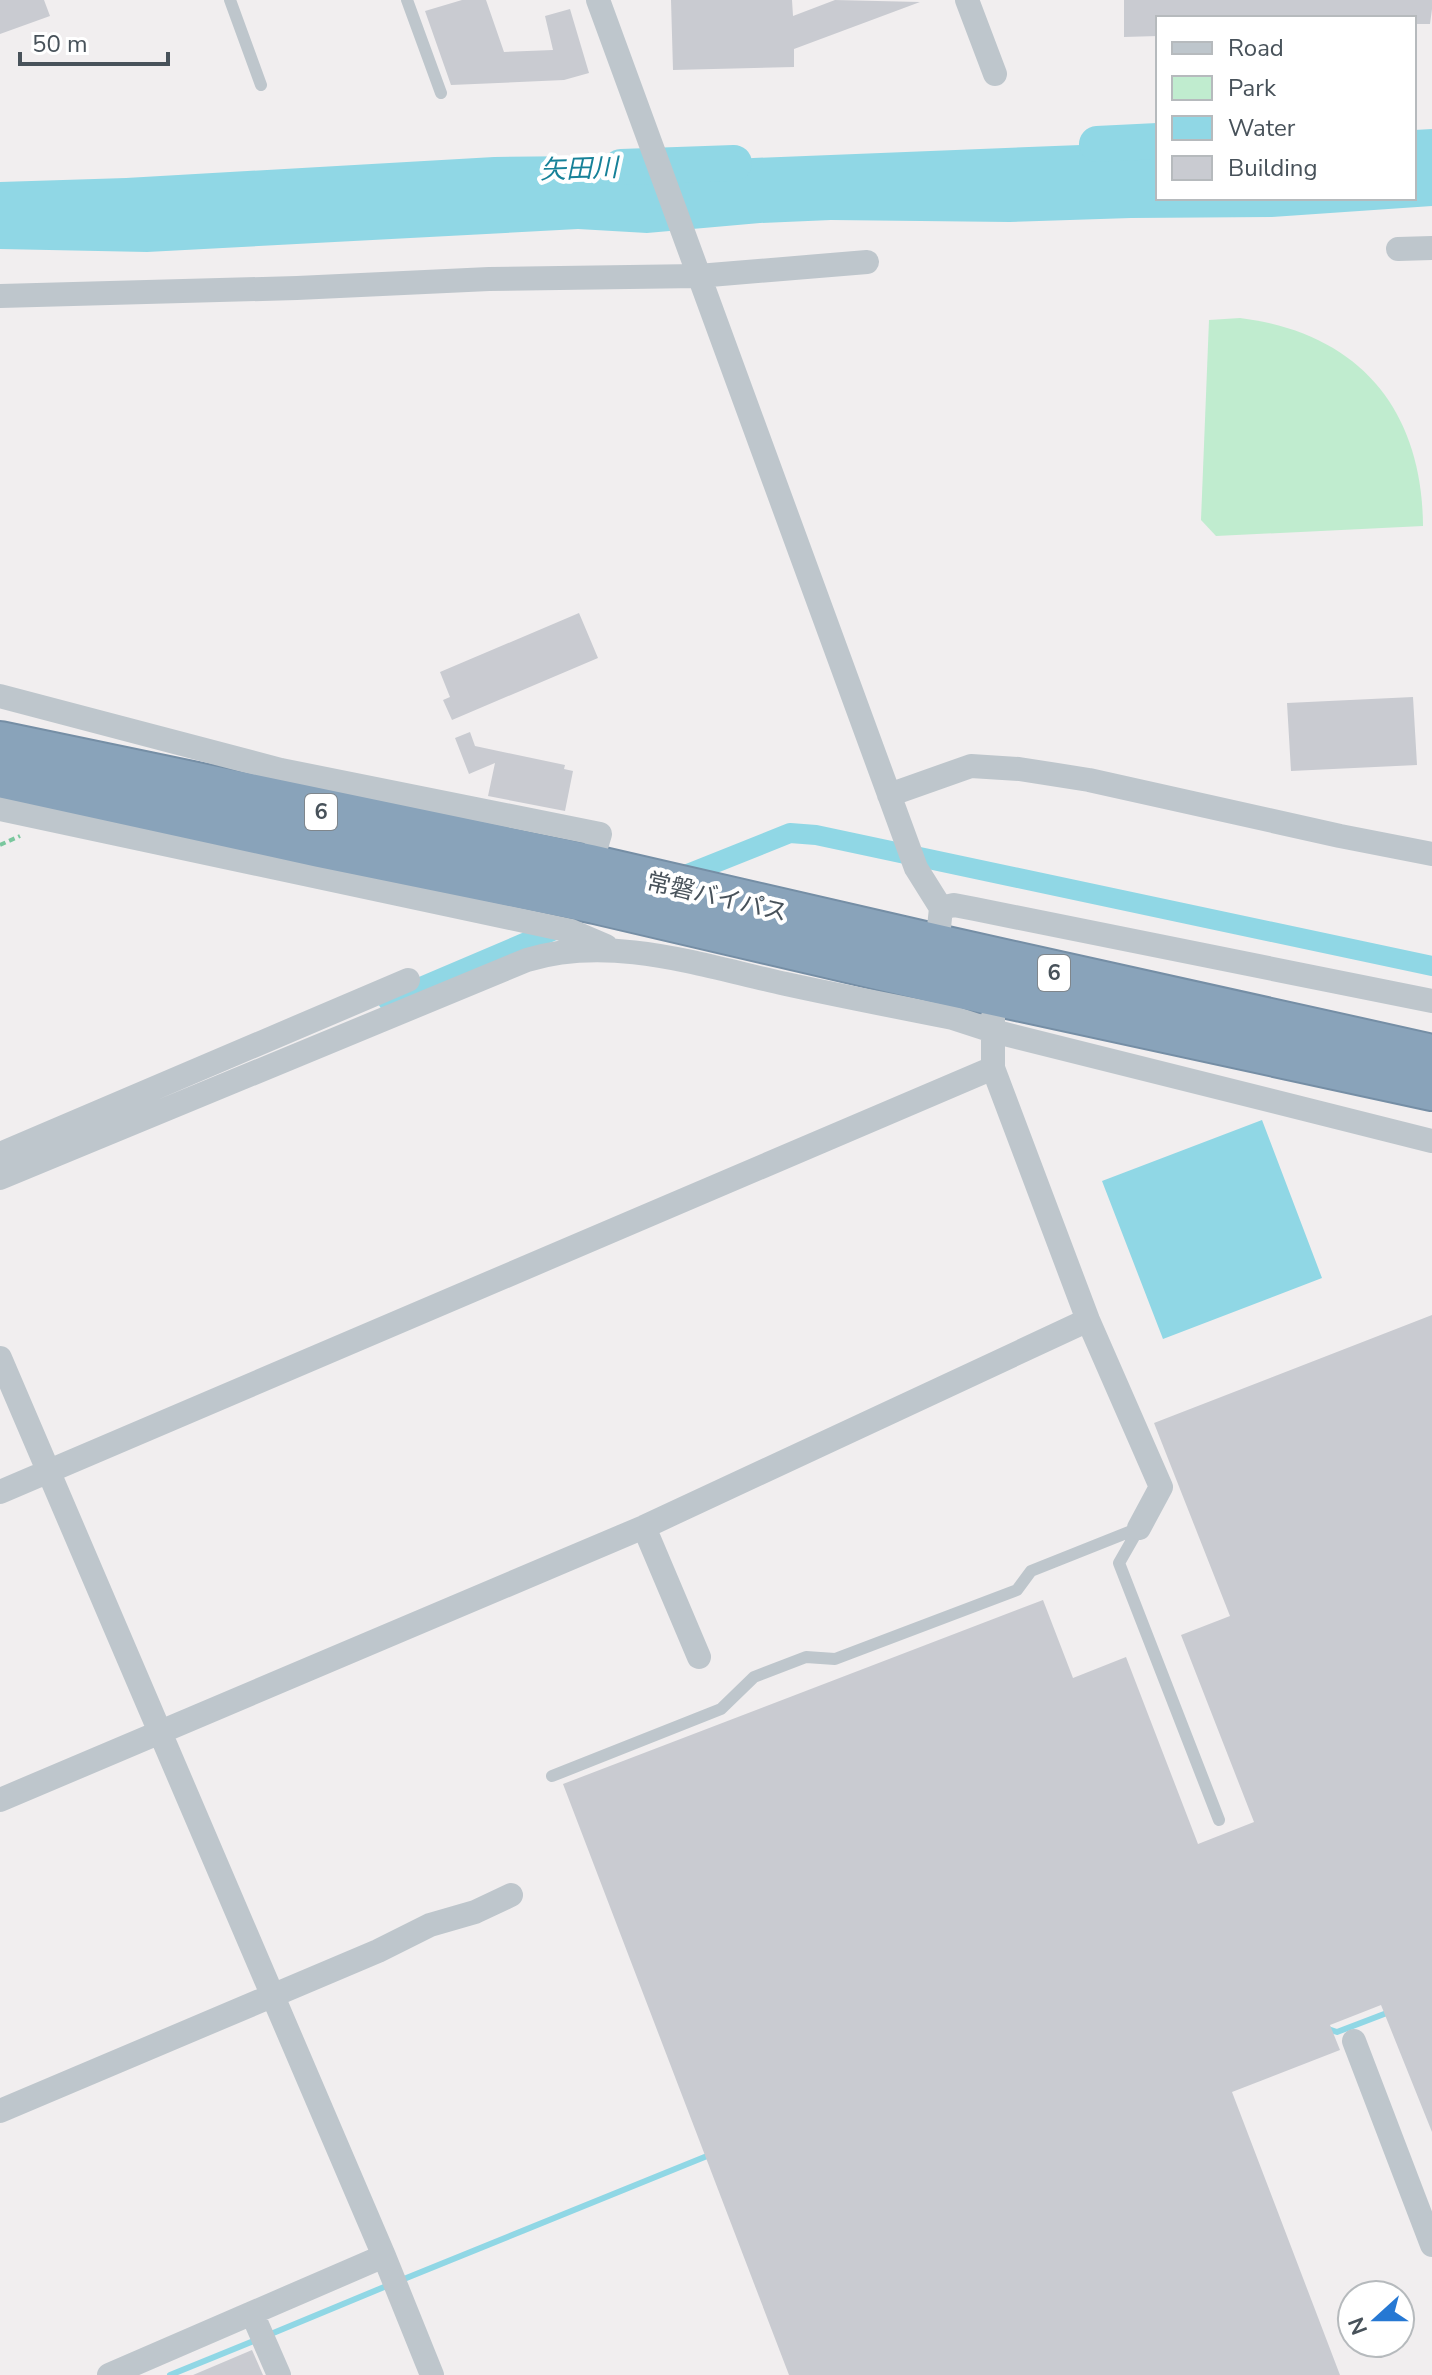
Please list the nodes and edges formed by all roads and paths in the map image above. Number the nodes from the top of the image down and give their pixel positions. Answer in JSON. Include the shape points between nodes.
{"nodes":[{"id":1,"x":230,"y":0,"type":"edge"},
{"id":2,"x":409,"y":0,"type":"edge"},
{"id":3,"x":598,"y":0,"type":"edge"},
{"id":4,"x":967,"y":0,"type":"edge"},
{"id":5,"x":995,"y":74,"type":"dead end"},
{"id":6,"x":261,"y":85,"type":"dead end"},
{"id":7,"x":441,"y":93,"type":"dead end"},
{"id":8,"x":1432,"y":248,"type":"edge"},
{"id":9,"x":1398,"y":249,"type":"dead end"},
{"id":10,"x":867,"y":262,"type":"dead end"},
{"id":11,"x":697,"y":273,"type":"junction"},
{"id":12,"x":0,"y":296,"type":"edge"},
{"id":13,"x":0,"y":696,"type":"edge"},
{"id":14,"x":0,"y":744,"type":"edge"},
{"id":15,"x":0,"y":775,"type":"edge"},
{"id":16,"x":889,"y":795,"type":"junction"},
{"id":17,"x":0,"y":809,"type":"edge"},
{"id":18,"x":1432,"y":854,"type":"edge"},
{"id":19,"x":627,"y":889,"type":"junction"},
{"id":20,"x":939,"y":928,"type":"junction"},
{"id":21,"x":620,"y":951,"type":"junction"},
{"id":22,"x":408,"y":980,"type":"dead end"},
{"id":23,"x":1432,"y":1001,"type":"edge"},
{"id":24,"x":993,"y":1011,"type":"junction"},
{"id":25,"x":1432,"y":1057,"type":"edge"},
{"id":26,"x":993,"y":1068,"type":"junction"},
{"id":27,"x":1432,"y":1088,"type":"edge"},
{"id":28,"x":1432,"y":1141,"type":"edge"},
{"id":29,"x":0,"y":1154,"type":"edge"},
{"id":30,"x":0,"y":1178,"type":"edge"},
{"id":31,"x":1088,"y":1320,"type":"junction"},
{"id":32,"x":0,"y":1358,"type":"edge"},
{"id":33,"x":48,"y":1472,"type":"junction"},
{"id":34,"x":0,"y":1492,"type":"edge"},
{"id":35,"x":644,"y":1527,"type":"junction"},
{"id":36,"x":1139,"y":1528,"type":"junction"},
{"id":37,"x":699,"y":1657,"type":"dead end"},
{"id":38,"x":160,"y":1732,"type":"junction"},
{"id":39,"x":552,"y":1776,"type":"dead end"},
{"id":40,"x":0,"y":1800,"type":"edge"},
{"id":41,"x":1219,"y":1820,"type":"dead end"},
{"id":42,"x":511,"y":1895,"type":"dead end"},
{"id":43,"x":273,"y":1996,"type":"junction"},
{"id":44,"x":1354,"y":2041,"type":"dead end"},
{"id":45,"x":0,"y":2111,"type":"edge"},
{"id":46,"x":1432,"y":2245,"type":"edge"},
{"id":47,"x":384,"y":2256,"type":"junction"},
{"id":48,"x":252,"y":2313,"type":"junction"},
{"id":49,"x":109,"y":2375,"type":"edge"},
{"id":50,"x":279,"y":2375,"type":"edge"},
{"id":51,"x":432,"y":2375,"type":"edge"}],
"edges":[{"from":1,"to":6,"type":"lane"},
{"from":2,"to":7,"type":"lane"},
{"from":3,"to":11,"type":"street"},
{"from":4,"to":5,"type":"street"},
{"from":8,"to":9,"type":"street"},
{"from":10,"to":11,"type":"street"},
{"from":11,"to":12,"type":"street"},
{"from":11,"to":16,"type":"street"},
{"from":13,"to":19,"type":"street","via":[[281,770],[600,834]]},
{"from":14,"to":19,"type":"highway","name":"常磐バイパス","number":"6"},
{"from":15,"to":19,"type":"highway","name":"常磐バイパス","number":"6","via":[[305,842]]},
{"from":16,"to":18,"type":"street","via":[[971,766],[1019,769]]},
{"from":16,"to":20,"type":"street"},
{"from":17,"to":21,"type":"street","via":[[571,931]]},
{"from":19,"to":20,"type":"highway","name":"常磐バイパス","number":"6"},
{"from":19,"to":24,"type":"highway","name":"常磐バイパス","number":"6"},
{"from":20,"to":23,"type":"street","via":[[954,905]]},
{"from":20,"to":25,"type":"highway","name":"常磐バイパス","number":"6"},
{"from":21,"to":24,"type":"street","via":[[953,1018]]},
{"from":21,"to":30,"type":"street","via":[[552,952],[527,960]]},
{"from":22,"to":29,"type":"street"},
{"from":24,"to":26,"type":"street"},
{"from":24,"to":27,"type":"highway","name":"常磐バイパス","number":"6","via":[[1219,1043]]},
{"from":24,"to":28,"type":"street"},
{"from":26,"to":31,"type":"street"},
{"from":26,"to":33,"type":"street"},
{"from":31,"to":35,"type":"street"},
{"from":31,"to":36,"type":"street","via":[[1161,1487]]},
{"from":32,"to":33,"type":"street"},
{"from":33,"to":34,"type":"street"},
{"from":33,"to":38,"type":"street"},
{"from":35,"to":37,"type":"street"},
{"from":35,"to":38,"type":"street"},
{"from":36,"to":39,"type":"lane","via":[[1031,1571],[1017,1590],[835,1659],[806,1657],[754,1677],[721,1709]]},
{"from":36,"to":41,"type":"lane","via":[[1119,1563]]},
{"from":38,"to":40,"type":"street"},
{"from":38,"to":43,"type":"street"},
{"from":42,"to":43,"type":"street","via":[[430,1925]]},
{"from":43,"to":45,"type":"street"},
{"from":43,"to":47,"type":"street"},
{"from":44,"to":46,"type":"street"},
{"from":47,"to":48,"type":"street"},
{"from":47,"to":51,"type":"street"},
{"from":48,"to":49,"type":"street"},
{"from":48,"to":50,"type":"street"}]}
